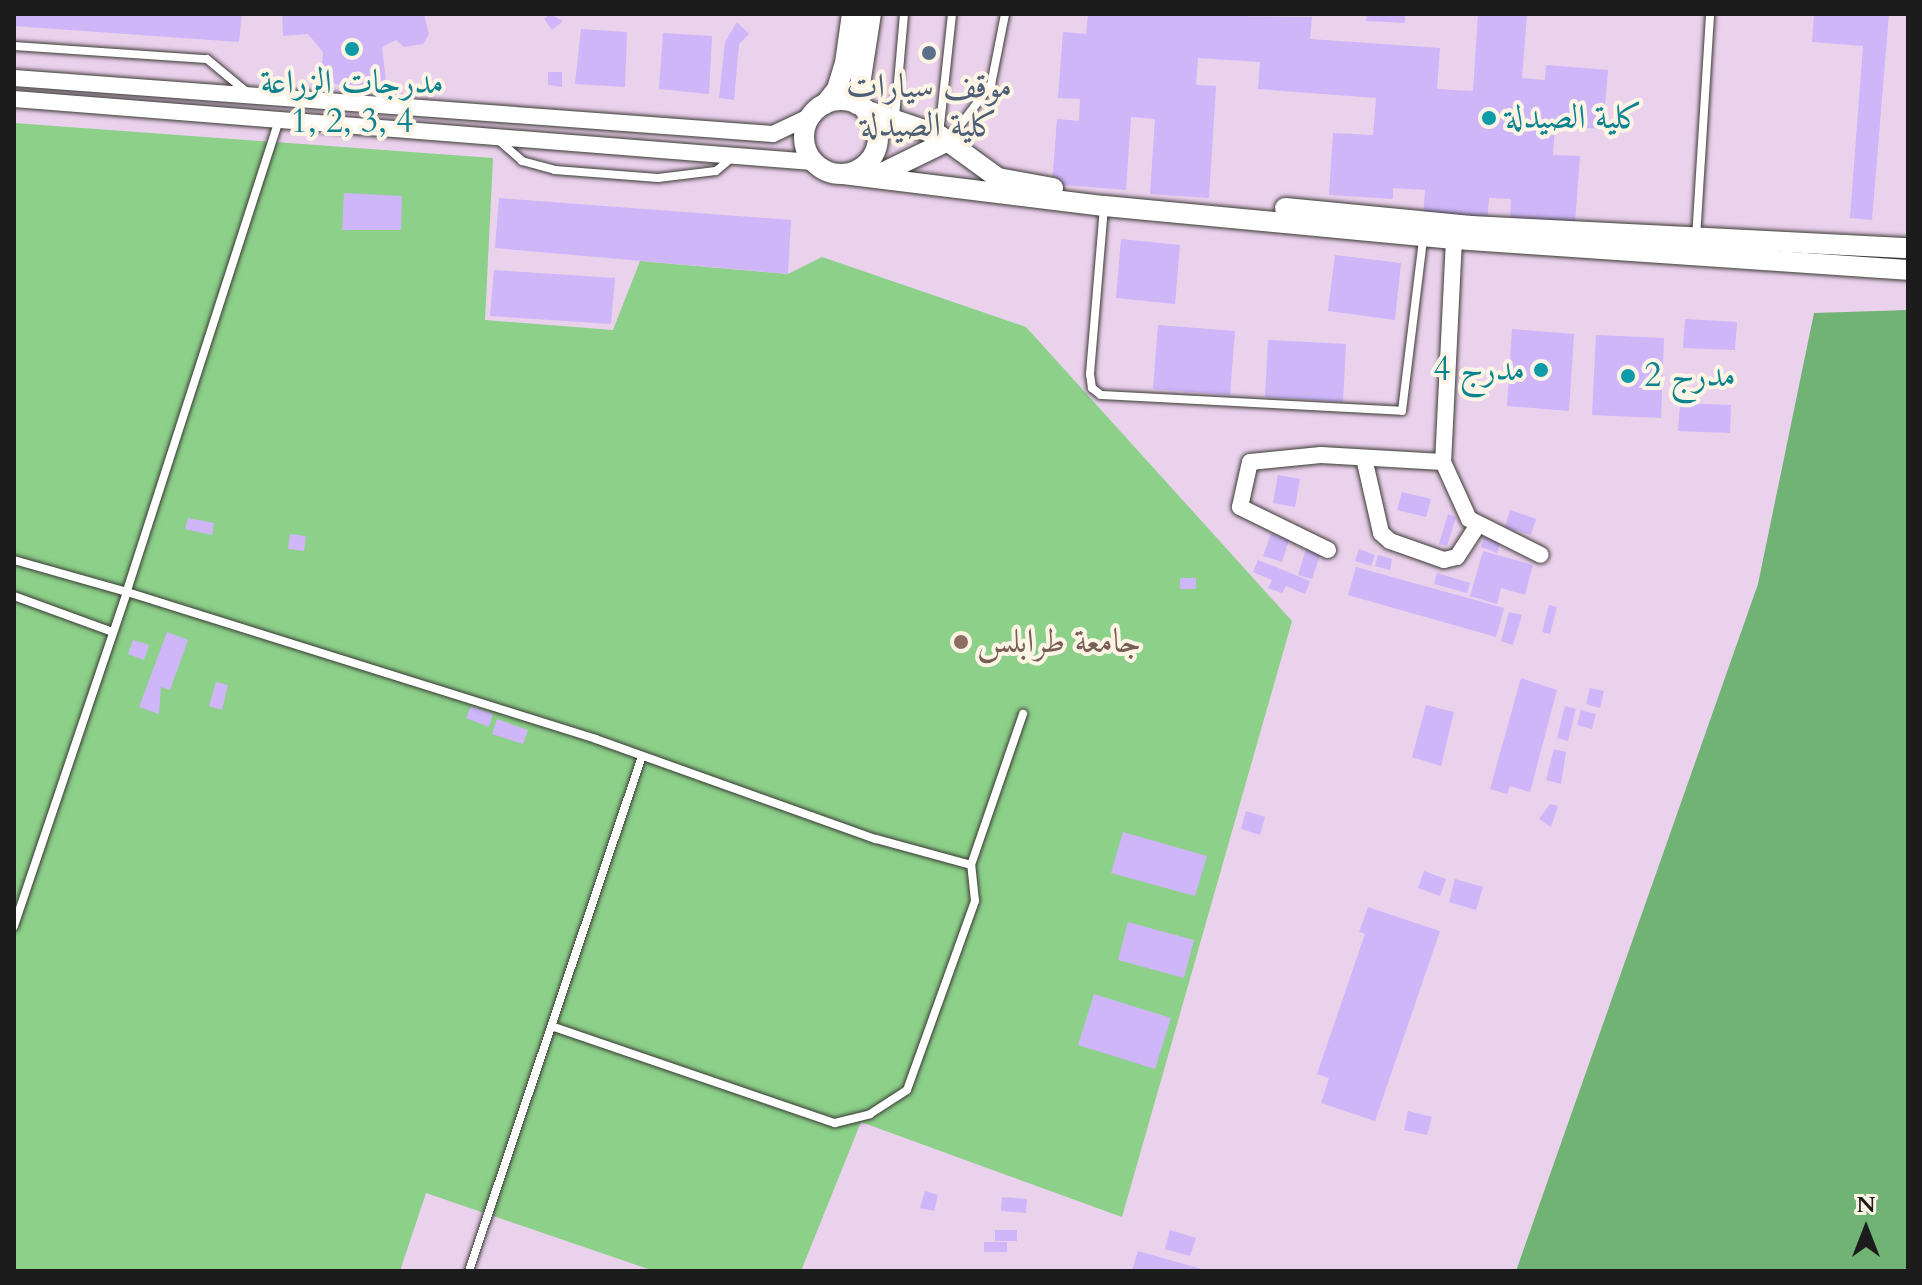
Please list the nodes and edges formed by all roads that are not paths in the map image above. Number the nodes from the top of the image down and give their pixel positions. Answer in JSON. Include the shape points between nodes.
{"nodes":[{"id":1,"x":852,"y":14,"type":"edge"},
{"id":2,"x":871,"y":14,"type":"edge"},
{"id":3,"x":904,"y":14,"type":"edge"},
{"id":4,"x":952,"y":14,"type":"edge"},
{"id":5,"x":1005,"y":14,"type":"edge"},
{"id":6,"x":1710,"y":14,"type":"edge"},
{"id":7,"x":14,"y":46,"type":"edge"},
{"id":8,"x":14,"y":78,"type":"edge"},
{"id":9,"x":250,"y":95,"type":"junction"},
{"id":10,"x":14,"y":99,"type":"edge"},
{"id":11,"x":861,"y":107,"type":"junction"},
{"id":12,"x":818,"y":110,"type":"junction"},
{"id":13,"x":280,"y":117,"type":"junction"},
{"id":14,"x":895,"y":117,"type":"junction"},
{"id":15,"x":493,"y":134,"type":"junction"},
{"id":16,"x":944,"y":138,"type":"junction"},
{"id":17,"x":736,"y":154,"type":"junction"},
{"id":18,"x":813,"y":162,"type":"junction"},
{"id":19,"x":843,"y":174,"type":"junction"},
{"id":20,"x":876,"y":176,"type":"junction"},
{"id":21,"x":1104,"y":206,"type":"junction"},
{"id":22,"x":1423,"y":236,"type":"junction"},
{"id":23,"x":1454,"y":239,"type":"junction"},
{"id":24,"x":1696,"y":239,"type":"junction"},
{"id":25,"x":1908,"y":248,"type":"edge"},
{"id":26,"x":1908,"y":270,"type":"edge"},
{"id":27,"x":1364,"y":458,"type":"junction"},
{"id":28,"x":1443,"y":462,"type":"junction"},
{"id":29,"x":1478,"y":525,"type":"junction"},
{"id":30,"x":1328,"y":550,"type":"dead end"},
{"id":31,"x":1541,"y":555,"type":"dead end"},
{"id":32,"x":14,"y":560,"type":"edge"},
{"id":33,"x":127,"y":592,"type":"junction"},
{"id":34,"x":14,"y":596,"type":"edge"},
{"id":35,"x":113,"y":632,"type":"junction"},
{"id":36,"x":1023,"y":714,"type":"dead end"},
{"id":37,"x":642,"y":756,"type":"junction"},
{"id":38,"x":971,"y":865,"type":"junction"},
{"id":39,"x":14,"y":926,"type":"edge"},
{"id":40,"x":554,"y":1027,"type":"junction"},
{"id":41,"x":469,"y":1271,"type":"edge"}],
"edges":[{"from":1,"to":12,"type":"street","via":[[837,89]]},
{"from":2,"to":11,"type":"street"},
{"from":3,"to":14,"type":"lane"},
{"from":4,"to":16,"type":"lane"},
{"from":5,"to":16,"type":"lane","via":[[991,85]]},
{"from":6,"to":24,"type":"lane"},
{"from":7,"to":9,"type":"lane","via":[[207,59]]},
{"from":8,"to":9,"type":"street"},
{"from":9,"to":12,"type":"street","via":[[773,134]]},
{"from":10,"to":13,"type":"street"},
{"from":11,"to":12,"type":"street"},
{"from":11,"to":14,"type":"street"},
{"from":11,"to":19,"type":"street","via":[[876,128],[876,148],[864,166]]},
{"from":12,"to":18,"type":"street","via":[[805,148]]},
{"from":13,"to":15,"type":"street"},
{"from":13,"to":33,"type":"lane"},
{"from":14,"to":16,"type":"street"},
{"from":15,"to":17,"type":"street"},
{"from":15,"to":17,"type":"lane","via":[[522,161],[544,167],[658,178],[716,171]]},
{"from":16,"to":20,"type":"street","via":[[925,156]]},
{"from":16,"to":24,"type":"street","via":[[998,178],[1053,188],[1471,226]]},
{"from":17,"to":18,"type":"street"},
{"from":18,"to":19,"type":"street"},
{"from":19,"to":20,"type":"street"},
{"from":20,"to":21,"type":"street"},
{"from":21,"to":22,"type":"street"},
{"from":21,"to":22,"type":"lane","via":[[1090,374],[1092,388],[1101,395],[1402,411]]},
{"from":22,"to":23,"type":"street"},
{"from":23,"to":26,"type":"street"},
{"from":23,"to":28,"type":"street"},
{"from":24,"to":25,"type":"street"},
{"from":27,"to":28,"type":"street"},
{"from":27,"to":29,"type":"street","via":[[1381,533],[1390,541],[1444,560],[1457,557]]},
{"from":27,"to":30,"type":"street","via":[[1321,455],[1250,462],[1240,507]]},
{"from":28,"to":29,"type":"street","via":[[1469,519]]},
{"from":29,"to":31,"type":"street"},
{"from":32,"to":33,"type":"lane"},
{"from":33,"to":35,"type":"lane"},
{"from":33,"to":37,"type":"lane"},
{"from":34,"to":35,"type":"lane"},
{"from":35,"to":39,"type":"lane"},
{"from":36,"to":38,"type":"lane"},
{"from":37,"to":38,"type":"lane","via":[[876,839]]},
{"from":37,"to":40,"type":"lane"},
{"from":38,"to":40,"type":"lane","via":[[975,901],[911,1084],[870,1114],[835,1123]]},
{"from":40,"to":41,"type":"lane"}]}
